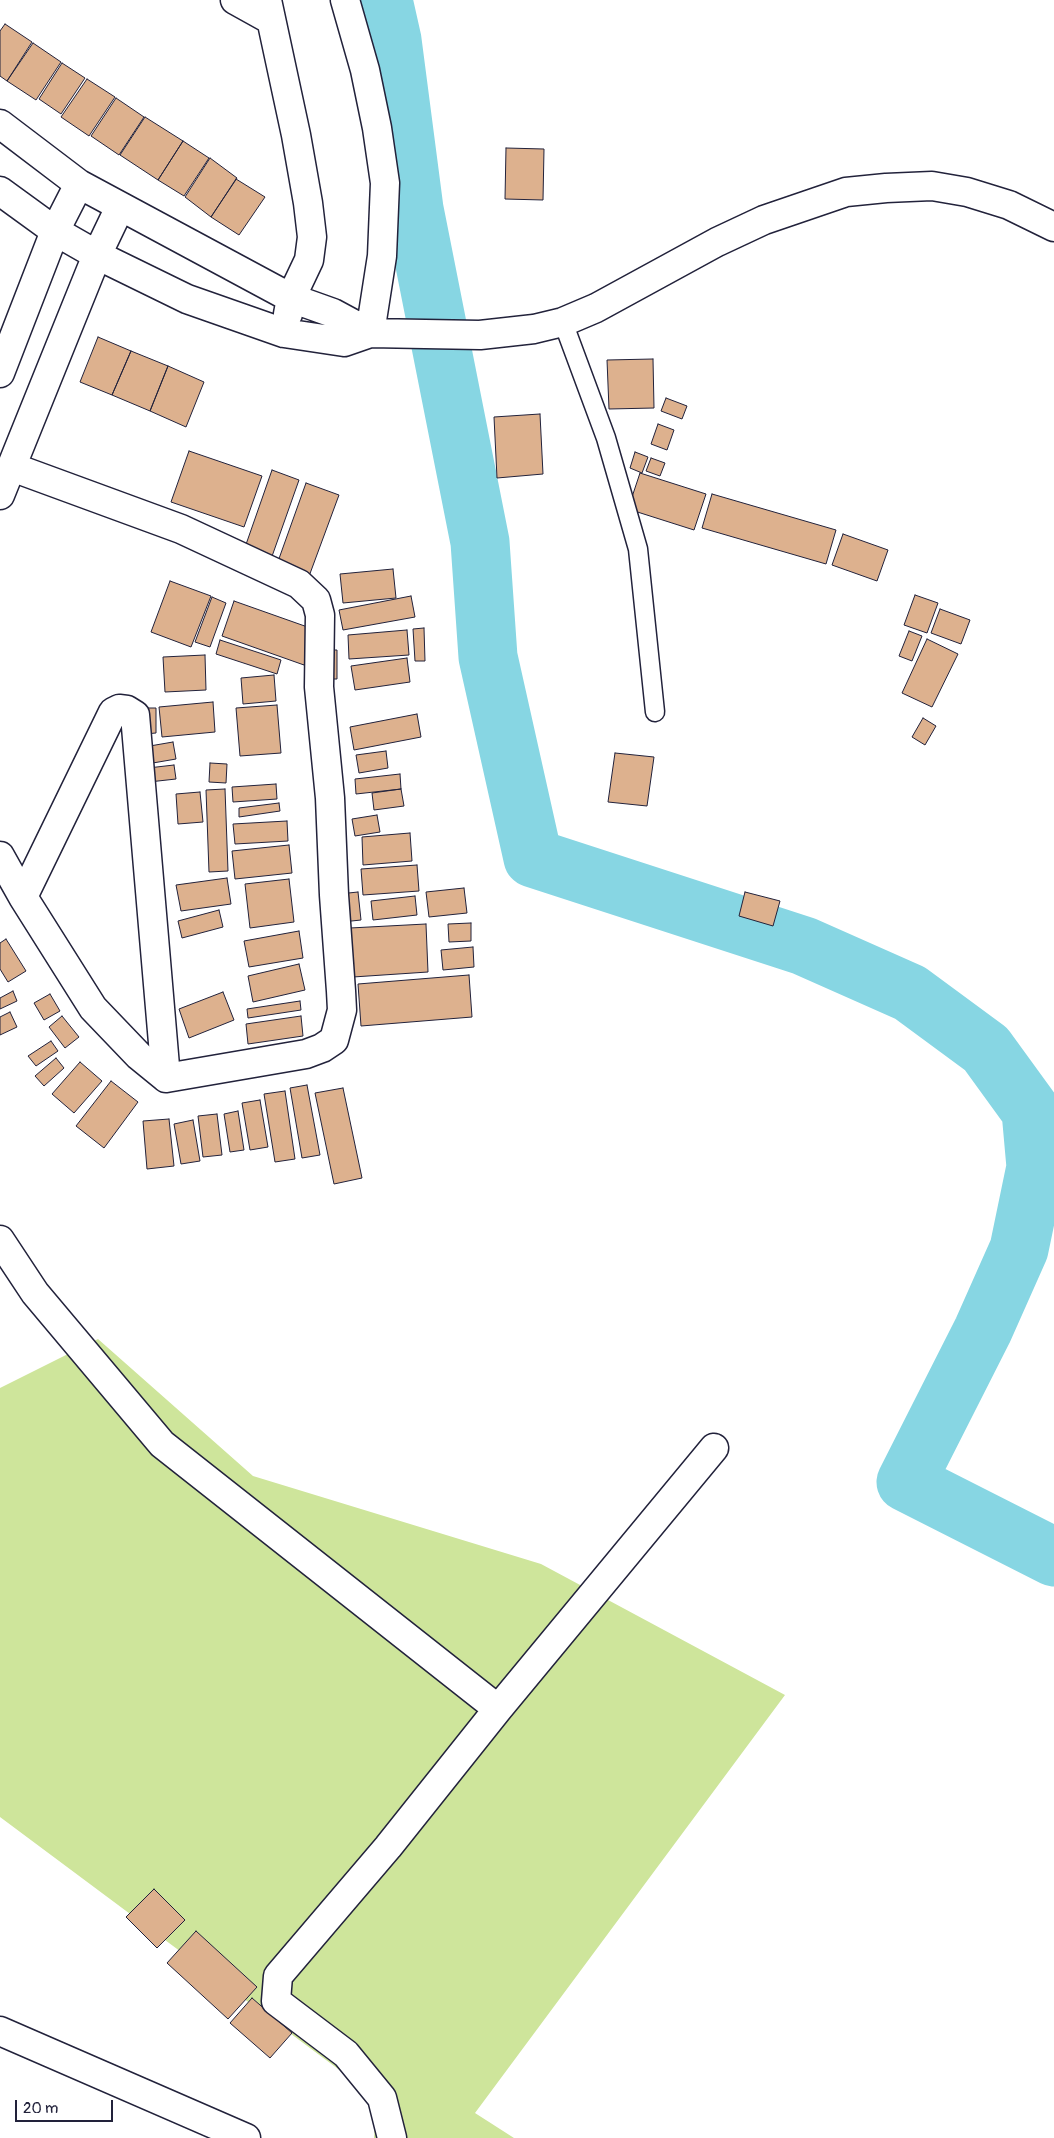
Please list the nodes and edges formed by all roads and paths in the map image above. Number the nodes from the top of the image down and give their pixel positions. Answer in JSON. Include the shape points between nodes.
{"nodes":[{"id":1,"x":235,"y":0,"type":"edge"},
{"id":2,"x":345,"y":0,"type":"edge"},
{"id":3,"x":269,"y":10,"type":"edge"},
{"id":4,"x":0,"y":124,"type":"edge"},
{"id":5,"x":79,"y":184,"type":"junction"},
{"id":6,"x":0,"y":191,"type":"edge"},
{"id":7,"x":120,"y":207,"type":"junction"},
{"id":8,"x":1054,"y":226,"type":"edge"},
{"id":9,"x":55,"y":231,"type":"junction"},
{"id":10,"x":97,"y":255,"type":"junction"},
{"id":11,"x":291,"y":298,"type":"junction"},
{"id":12,"x":563,"y":322,"type":"junction"},
{"id":13,"x":284,"y":333,"type":"junction"},
{"id":14,"x":370,"y":333,"type":"junction"},
{"id":15,"x":0,"y":373,"type":"edge"},
{"id":16,"x":12,"y":467,"type":"junction"},
{"id":17,"x":0,"y":495,"type":"edge"},
{"id":18,"x":655,"y":712,"type":"dead end"},
{"id":19,"x":0,"y":856,"type":"edge"},
{"id":20,"x":23,"y":897,"type":"junction"},
{"id":21,"x":166,"y":1078,"type":"junction"},
{"id":22,"x":0,"y":1240,"type":"edge"},
{"id":23,"x":714,"y":1448,"type":"dead end"},
{"id":24,"x":498,"y":1709,"type":"junction"},
{"id":25,"x":0,"y":2031,"type":"edge"},
{"id":26,"x":246,"y":2138,"type":"edge"},
{"id":27,"x":392,"y":2138,"type":"edge"}],
"edges":[{"from":1,"to":3,"type":"street"},
{"from":2,"to":14,"type":"street","via":[[365,70],[385,183],[382,256]]},
{"from":3,"to":11,"type":"street","via":[[296,135],[312,237],[309,260]]},
{"from":4,"to":5,"type":"street"},
{"from":5,"to":7,"type":"street"},
{"from":5,"to":9,"type":"street"},
{"from":6,"to":9,"type":"street"},
{"from":7,"to":10,"type":"street"},
{"from":7,"to":11,"type":"street"},
{"from":8,"to":12,"type":"street","via":[[1009,205],[967,192],[932,186],[846,192],[764,220]]},
{"from":9,"to":10,"type":"street"},
{"from":9,"to":15,"type":"street"},
{"from":10,"to":13,"type":"street","via":[[187,299]]},
{"from":10,"to":16,"type":"street"},
{"from":11,"to":13,"type":"street"},
{"from":11,"to":14,"type":"street","via":[[334,313]]},
{"from":12,"to":14,"type":"street","via":[[480,335]]},
{"from":12,"to":18,"type":"lane","via":[[606,438],[638,549]]},
{"from":13,"to":14,"type":"street","via":[[344,342]]},
{"from":16,"to":17,"type":"street"},
{"from":16,"to":21,"type":"street","via":[[181,529],[299,584],[316,600],[320,615],[320,687],[342,1010],[337,1033],[334,1040],[306,1054]]},
{"from":19,"to":20,"type":"street"},
{"from":20,"to":21,"type":"street","via":[[93,1008],[139,1056]]},
{"from":20,"to":21,"type":"street","via":[[113,712],[127,710],[134,715]]},
{"from":22,"to":24,"type":"street","via":[[35,1293],[162,1444]]},
{"from":23,"to":24,"type":"street"},
{"from":24,"to":27,"type":"street","via":[[388,1848],[278,1976],[276,2001],[346,2054],[382,2098]]},
{"from":25,"to":26,"type":"street"}]}
